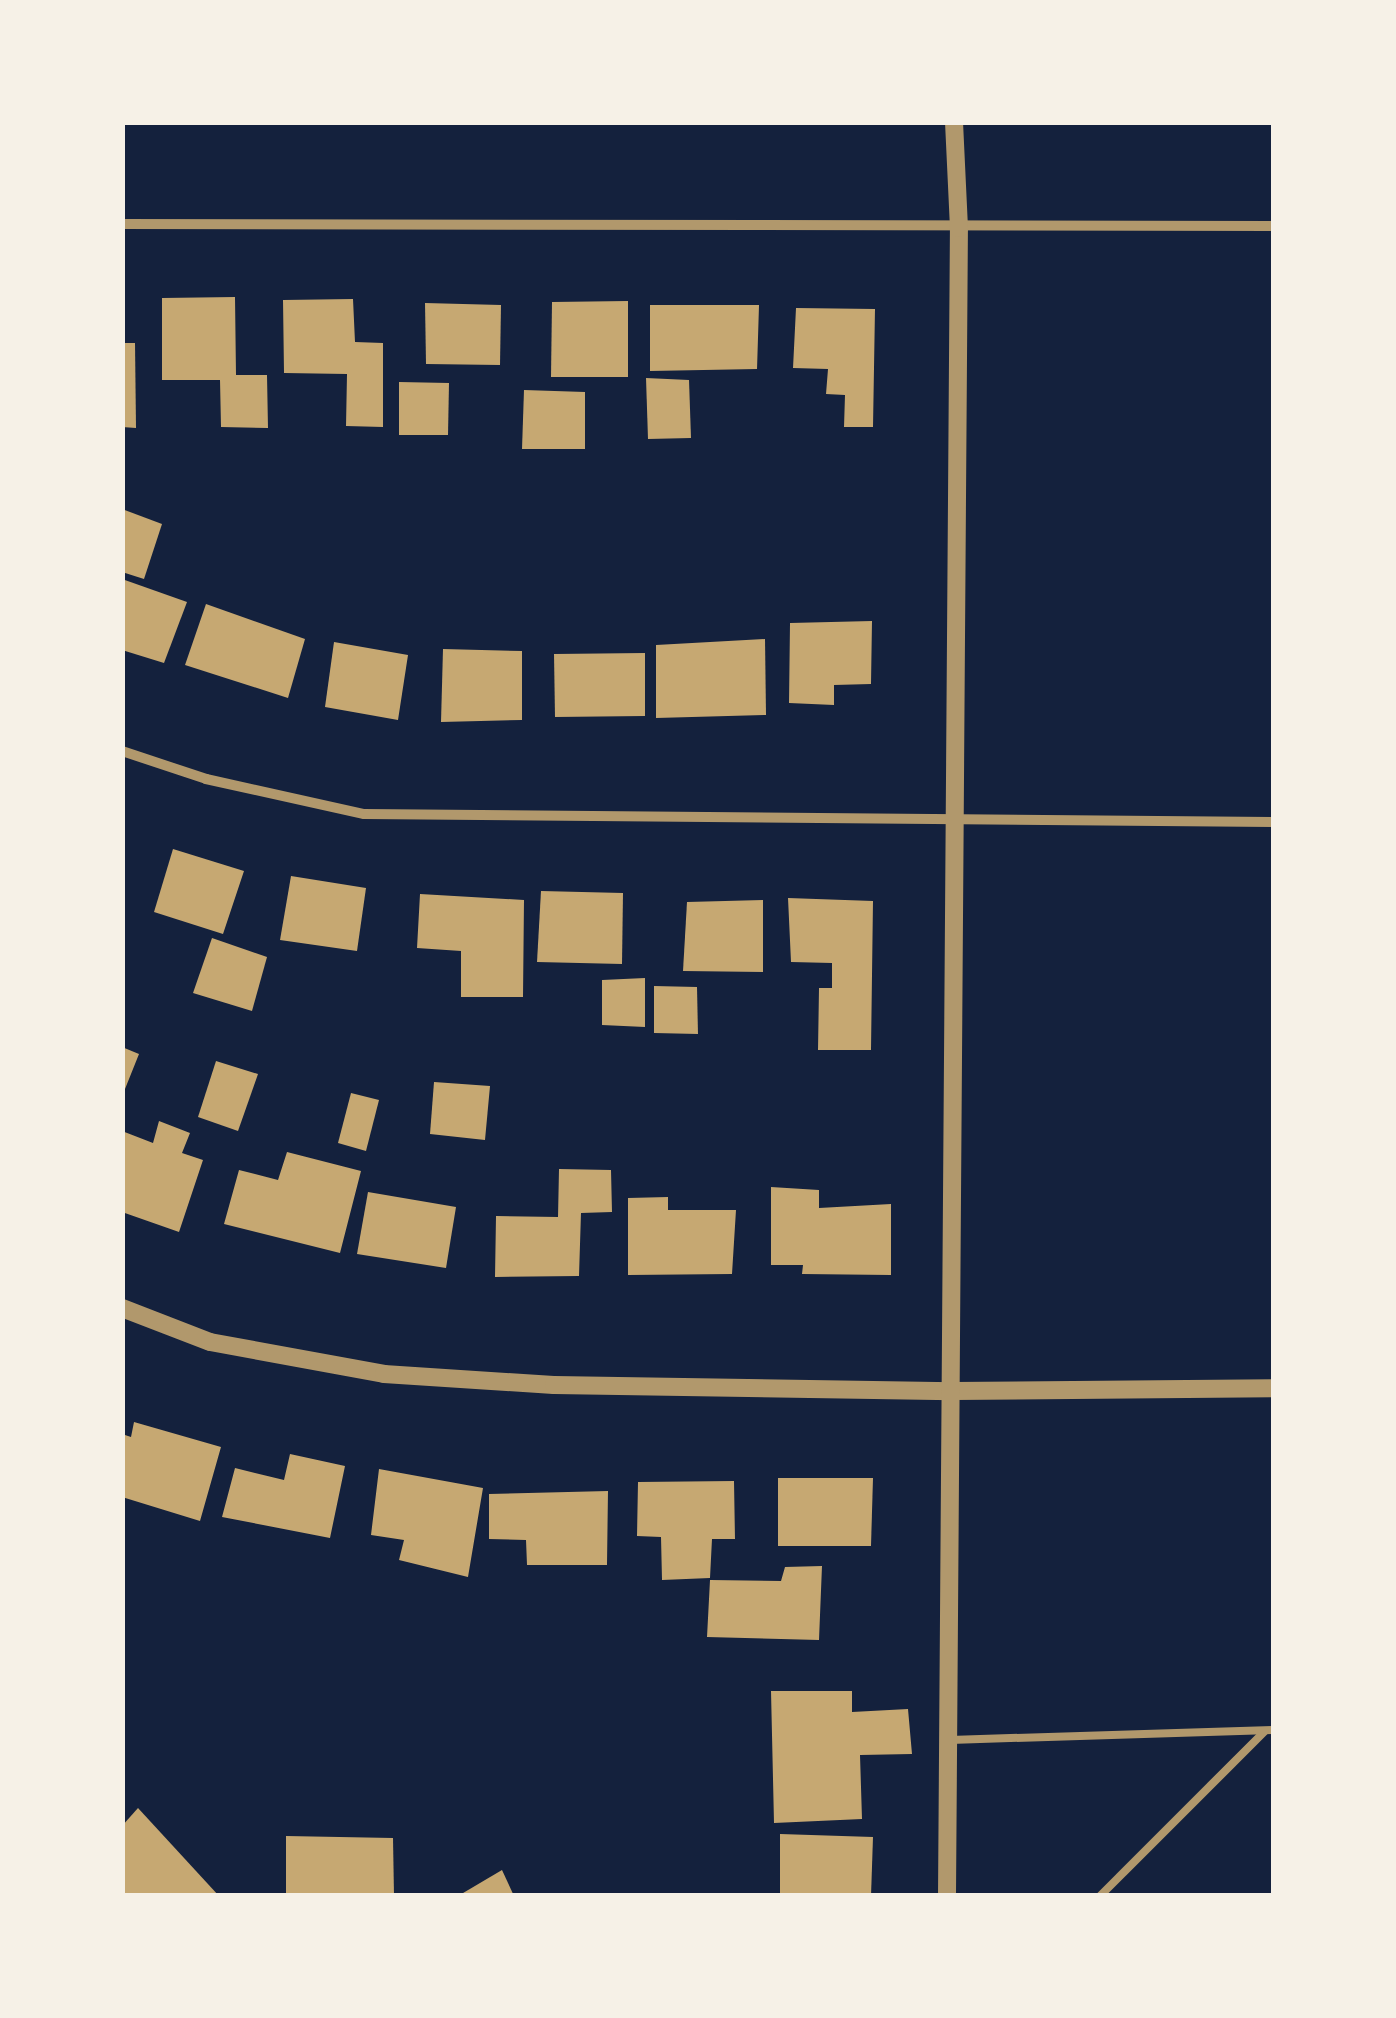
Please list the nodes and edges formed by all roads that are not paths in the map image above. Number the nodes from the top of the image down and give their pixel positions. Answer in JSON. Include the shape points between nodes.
{"nodes":[{"id":1,"x":954,"y":122,"type":"edge"},
{"id":2,"x":122,"y":224,"type":"edge"},
{"id":3,"x":1274,"y":226,"type":"edge"},
{"id":4,"x":959,"y":228,"type":"junction"},
{"id":5,"x":122,"y":751,"type":"edge"},
{"id":6,"x":954,"y":820,"type":"junction"},
{"id":7,"x":1274,"y":822,"type":"edge"},
{"id":8,"x":122,"y":1308,"type":"edge"},
{"id":9,"x":1274,"y":1388,"type":"edge"},
{"id":10,"x":953,"y":1391,"type":"junction"},
{"id":11,"x":1269,"y":1731,"type":"edge"},
{"id":12,"x":945,"y":1740,"type":"junction"},
{"id":13,"x":946,"y":1896,"type":"edge"},
{"id":14,"x":1100,"y":1896,"type":"edge"}],
"edges":[{"from":1,"to":4,"type":"street"},
{"from":2,"to":4,"type":"street"},
{"from":3,"to":4,"type":"street"},
{"from":4,"to":6,"type":"street"},
{"from":5,"to":6,"type":"street","via":[[364,814]]},
{"from":6,"to":7,"type":"street"},
{"from":6,"to":10,"type":"street"},
{"from":8,"to":10,"type":"street","via":[[210,1342],[384,1374],[554,1385]]},
{"from":9,"to":10,"type":"street"},
{"from":10,"to":12,"type":"street"},
{"from":11,"to":12,"type":"lane"},
{"from":11,"to":14,"type":"lane"},
{"from":12,"to":13,"type":"street"}]}
